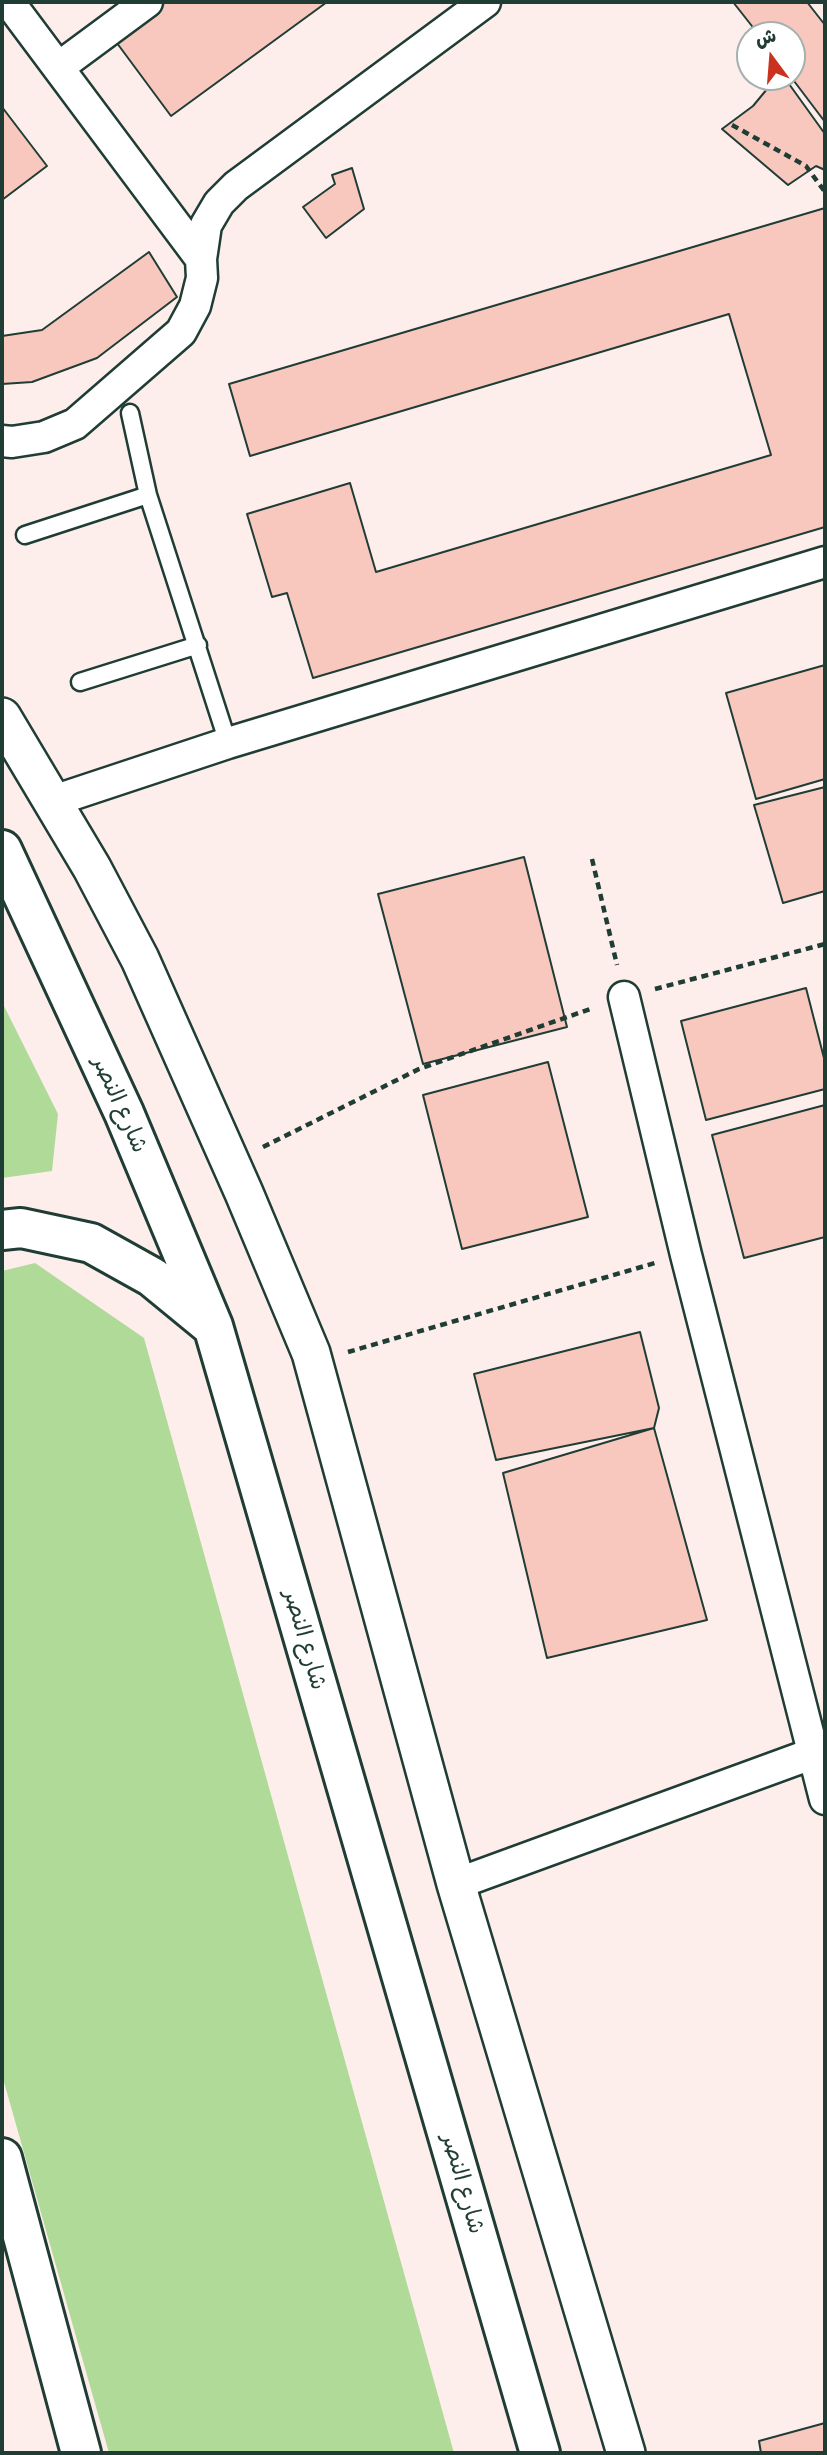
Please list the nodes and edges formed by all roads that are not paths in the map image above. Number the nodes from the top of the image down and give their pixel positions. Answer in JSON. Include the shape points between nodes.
{"nodes":[{"id":1,"x":9,"y":2,"type":"edge"},
{"id":2,"x":147,"y":2,"type":"edge"},
{"id":3,"x":485,"y":2,"type":"edge"},
{"id":4,"x":59,"y":67,"type":"junction"},
{"id":5,"x":201,"y":259,"type":"junction"},
{"id":6,"x":131,"y":413,"type":"dead end"},
{"id":7,"x":2,"y":441,"type":"edge"},
{"id":8,"x":148,"y":495,"type":"junction"},
{"id":9,"x":25,"y":535,"type":"dead end"},
{"id":10,"x":825,"y":562,"type":"edge"},
{"id":11,"x":198,"y":645,"type":"junction"},
{"id":12,"x":79,"y":682,"type":"dead end"},
{"id":13,"x":2,"y":716,"type":"edge"},
{"id":14,"x":228,"y":743,"type":"junction"},
{"id":15,"x":53,"y":801,"type":"junction"},
{"id":16,"x":2,"y":850,"type":"edge"},
{"id":17,"x":624,"y":997,"type":"road end"},
{"id":18,"x":2,"y":1230,"type":"edge"},
{"id":19,"x":213,"y":1326,"type":"junction"},
{"id":20,"x":819,"y":1751,"type":"edge"},
{"id":21,"x":825,"y":1799,"type":"edge"},
{"id":22,"x":456,"y":1884,"type":"junction"},
{"id":23,"x":2,"y":2158,"type":"edge"},
{"id":24,"x":81,"y":2453,"type":"edge"},
{"id":25,"x":540,"y":2453,"type":"edge"},
{"id":26,"x":625,"y":2453,"type":"edge"}],
"edges":[{"from":1,"to":4,"type":"street"},
{"from":2,"to":4,"type":"street"},
{"from":3,"to":5,"type":"street","via":[[236,186],[206,225]]},
{"from":4,"to":5,"type":"street"},
{"from":5,"to":7,"type":"street","via":[[195,306],[181,332],[75,424],[44,437]]},
{"from":6,"to":8,"type":"lane"},
{"from":8,"to":9,"type":"lane"},
{"from":8,"to":11,"type":"lane"},
{"from":10,"to":14,"type":"street"},
{"from":11,"to":12,"type":"lane"},
{"from":11,"to":14,"type":"lane"},
{"from":13,"to":15,"type":"street"},
{"from":14,"to":15,"type":"street"},
{"from":15,"to":22,"type":"street","via":[[140,959],[313,1362]]},
{"from":16,"to":19,"type":"main road","name":"شارع النصر","via":[[124,1113]]},
{"from":17,"to":20,"type":"street","via":[[686,1255]]},
{"from":18,"to":19,"type":"main road","via":[[21,1228],[90,1243],[152,1277]]},
{"from":19,"to":25,"type":"main road","name":"شارع النصر"},
{"from":20,"to":21,"type":"street"},
{"from":20,"to":22,"type":"street"},
{"from":22,"to":26,"type":"street"},
{"from":23,"to":24,"type":"main road"}]}
